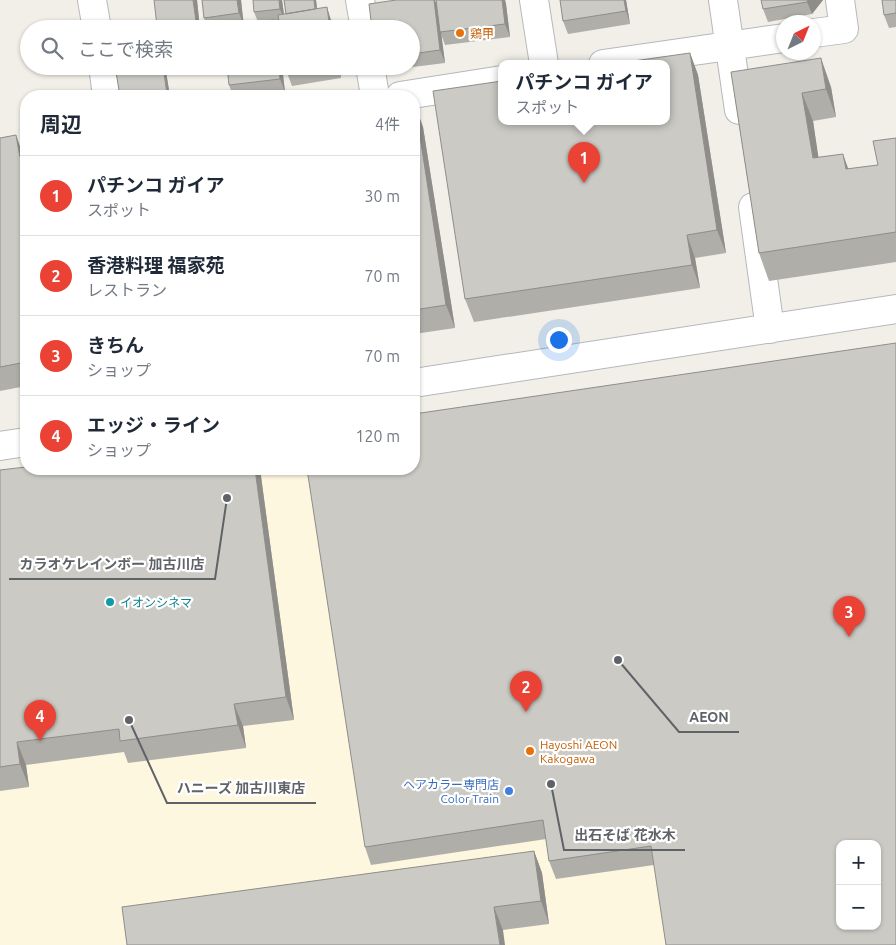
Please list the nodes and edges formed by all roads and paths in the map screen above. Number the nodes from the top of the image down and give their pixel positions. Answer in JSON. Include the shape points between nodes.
{"nodes":[{"id":1,"x":92,"y":0,"type":"edge"},
{"id":2,"x":360,"y":0,"type":"edge"},
{"id":3,"x":534,"y":0,"type":"edge"},
{"id":4,"x":723,"y":0,"type":"edge"},
{"id":5,"x":840,"y":0,"type":"edge"},
{"id":6,"x":95,"y":20,"type":"edge"},
{"id":7,"x":363,"y":20,"type":"edge"},
{"id":8,"x":821,"y":32,"type":"edge"},
{"id":9,"x":776,"y":39,"type":"edge"},
{"id":10,"x":730,"y":46,"type":"junction"},
{"id":11,"x":543,"y":60,"type":"edge"},
{"id":12,"x":631,"y":60,"type":"edge"},
{"id":13,"x":104,"y":75,"type":"edge"},
{"id":14,"x":372,"y":75,"type":"edge"},
{"id":15,"x":498,"y":81,"type":"edge"},
{"id":16,"x":106,"y":90,"type":"edge"},
{"id":17,"x":374,"y":90,"type":"edge"},
{"id":18,"x":420,"y":93,"type":"edge"},
{"id":19,"x":743,"y":134,"type":"edge"},
{"id":20,"x":749,"y":183,"type":"edge"},
{"id":21,"x":896,"y":309,"type":"edge"},
{"id":22,"x":770,"y":329,"type":"junction"},
{"id":23,"x":420,"y":382,"type":"edge"},
{"id":24,"x":20,"y":443,"type":"edge"},
{"id":25,"x":0,"y":446,"type":"edge"}],
"edges":[{"from":1,"to":6,"type":"street"},
{"from":2,"to":7,"type":"street"},
{"from":3,"to":11,"type":"street"},
{"from":4,"to":10,"type":"street"},
{"from":5,"to":8,"type":"street","via":[[844,29]]},
{"from":9,"to":10,"type":"street"},
{"from":10,"to":12,"type":"street"},
{"from":10,"to":19,"type":"street"},
{"from":13,"to":16,"type":"street"},
{"from":14,"to":17,"type":"street"},
{"from":15,"to":18,"type":"street"},
{"from":20,"to":22,"type":"street"},
{"from":21,"to":22,"type":"street"},
{"from":22,"to":23,"type":"street"},
{"from":24,"to":25,"type":"street"}]}
